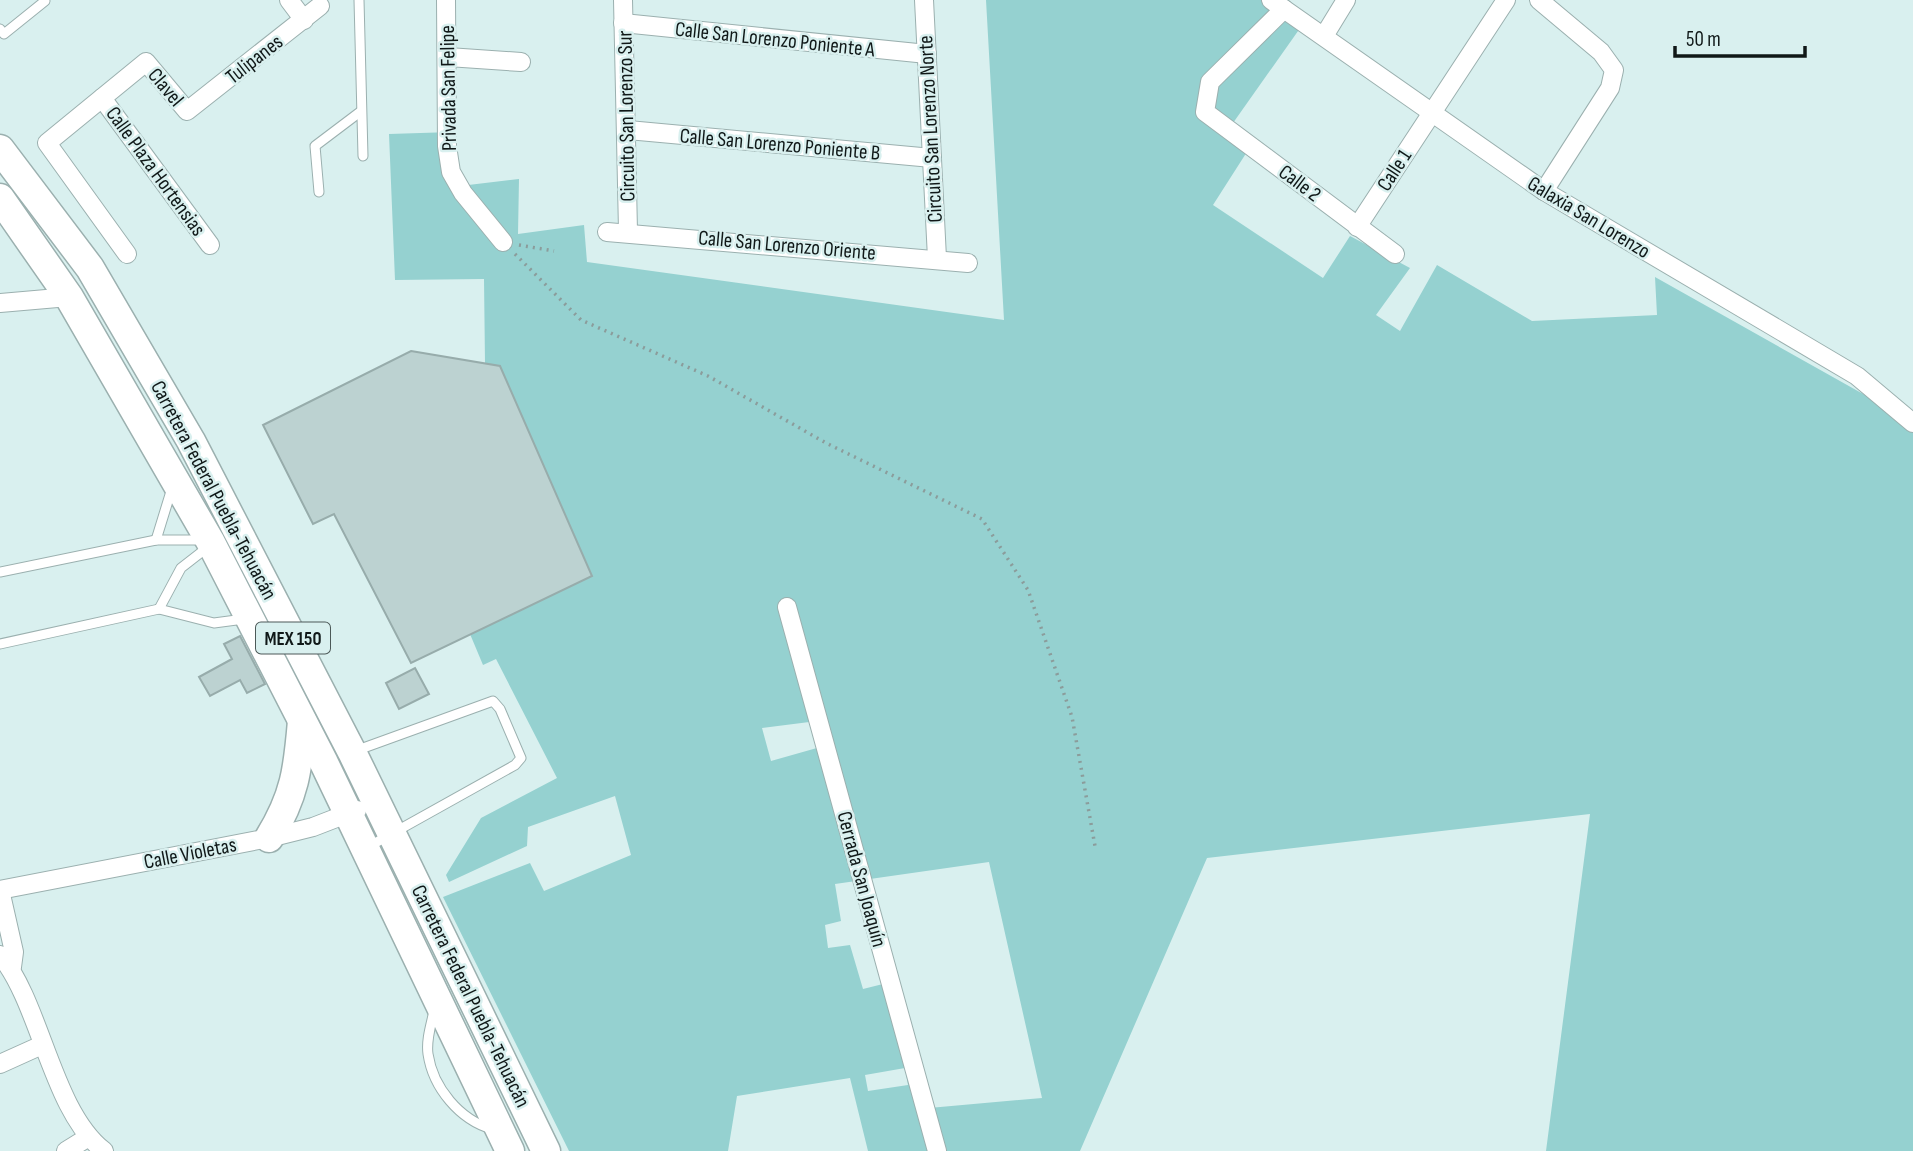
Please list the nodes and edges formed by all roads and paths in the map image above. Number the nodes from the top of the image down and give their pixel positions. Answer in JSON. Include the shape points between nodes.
{"nodes":[{"id":1,"x":289,"y":0,"type":"edge"},
{"id":2,"x":359,"y":0,"type":"edge"},
{"id":3,"x":446,"y":0,"type":"edge"},
{"id":4,"x":623,"y":0,"type":"edge"},
{"id":5,"x":924,"y":0,"type":"edge"},
{"id":6,"x":1346,"y":0,"type":"edge"},
{"id":7,"x":1506,"y":0,"type":"edge"},
{"id":8,"x":1538,"y":0,"type":"edge"},
{"id":9,"x":45,"y":1,"type":"edge"},
{"id":10,"x":1278,"y":4,"type":"edge"},
{"id":11,"x":320,"y":6,"type":"dead end"},
{"id":12,"x":304,"y":20,"type":"junction"},
{"id":13,"x":624,"y":23,"type":"junction"},
{"id":14,"x":0,"y":29,"type":"edge"},
{"id":15,"x":1324,"y":36,"type":"junction"},
{"id":16,"x":927,"y":54,"type":"junction"},
{"id":17,"x":448,"y":57,"type":"junction"},
{"id":18,"x":521,"y":62,"type":"dead end"},
{"id":19,"x":102,"y":98,"type":"junction"},
{"id":20,"x":187,"y":111,"type":"joint"},
{"id":21,"x":360,"y":112,"type":"junction"},
{"id":22,"x":1431,"y":113,"type":"junction"},
{"id":23,"x":628,"y":130,"type":"junction"},
{"id":24,"x":0,"y":149,"type":"edge"},
{"id":25,"x":363,"y":156,"type":"dead end"},
{"id":26,"x":932,"y":158,"type":"junction"},
{"id":27,"x":1544,"y":191,"type":"junction"},
{"id":28,"x":319,"y":192,"type":"dead end"},
{"id":29,"x":0,"y":198,"type":"edge"},
{"id":30,"x":1357,"y":227,"type":"junction"},
{"id":31,"x":628,"y":231,"type":"junction"},
{"id":32,"x":607,"y":232,"type":"dead end"},
{"id":33,"x":503,"y":242,"type":"junction"},
{"id":34,"x":209,"y":245,"type":"dead end"},
{"id":35,"x":554,"y":251,"type":"dead end"},
{"id":36,"x":127,"y":254,"type":"dead end"},
{"id":37,"x":1395,"y":254,"type":"dead end"},
{"id":38,"x":937,"y":258,"type":"junction"},
{"id":39,"x":968,"y":263,"type":"dead end"},
{"id":40,"x":69,"y":297,"type":"junction"},
{"id":41,"x":0,"y":303,"type":"edge"},
{"id":42,"x":1913,"y":423,"type":"edge"},
{"id":43,"x":176,"y":476,"type":"junction"},
{"id":44,"x":156,"y":540,"type":"junction"},
{"id":45,"x":211,"y":542,"type":"junction"},
{"id":46,"x":0,"y":572,"type":"edge"},
{"id":47,"x":787,"y":607,"type":"dead end"},
{"id":48,"x":159,"y":609,"type":"junction"},
{"id":49,"x":250,"y":618,"type":"junction"},
{"id":50,"x":0,"y":644,"type":"edge"},
{"id":51,"x":302,"y":721,"type":"junction"},
{"id":52,"x":338,"y":758,"type":"junction"},
{"id":53,"x":377,"y":802,"type":"junction"},
{"id":54,"x":347,"y":815,"type":"junction"},
{"id":55,"x":393,"y":835,"type":"junction"},
{"id":56,"x":269,"y":838,"type":"junction"},
{"id":57,"x":1095,"y":846,"type":"dead end"},
{"id":58,"x":363,"y":849,"type":"junction"},
{"id":59,"x":0,"y":890,"type":"edge"},
{"id":60,"x":5,"y":957,"type":"edge"},
{"id":61,"x":42,"y":1045,"type":"junction"},
{"id":62,"x":0,"y":1064,"type":"edge"},
{"id":63,"x":87,"y":1138,"type":"junction"},
{"id":64,"x":506,"y":1141,"type":"edge"},
{"id":65,"x":66,"y":1151,"type":"edge"},
{"id":66,"x":104,"y":1151,"type":"edge"},
{"id":67,"x":546,"y":1151,"type":"edge"},
{"id":68,"x":937,"y":1151,"type":"edge"}],
"edges":[{"from":1,"to":12,"type":"street"},
{"from":2,"to":21,"type":"lane"},
{"from":3,"to":17,"type":"street","name":"Privada San Felipe"},
{"from":4,"to":13,"type":"street","name":"Circuito San Lorenzo Sur"},
{"from":5,"to":16,"type":"street","name":"Circuito San Lorenzo Norte"},
{"from":6,"to":15,"type":"street"},
{"from":7,"to":22,"type":"street","name":"Calle 1"},
{"from":8,"to":27,"type":"street","via":[[1601,52],[1614,70],[1610,88]]},
{"from":9,"to":14,"type":"lane","via":[[4,34]]},
{"from":10,"to":15,"type":"street","name":"Galaxia San Lorenzo"},
{"from":10,"to":30,"type":"street","name":"Calle 2","via":[[1210,82],[1205,112]]},
{"from":11,"to":12,"type":"street","name":"Tulipanes"},
{"from":12,"to":20,"type":"street","name":"Tulipanes"},
{"from":13,"to":16,"type":"street","name":"Calle San Lorenzo Poniente A"},
{"from":13,"to":23,"type":"street","name":"Circuito San Lorenzo Sur"},
{"from":15,"to":22,"type":"street","name":"Galaxia San Lorenzo"},
{"from":16,"to":26,"type":"street","name":"Circuito San Lorenzo Norte"},
{"from":17,"to":18,"type":"street"},
{"from":17,"to":33,"type":"street","name":"Privada San Felipe","via":[[451,172]]},
{"from":19,"to":20,"type":"street","name":"Clavel","via":[[146,62]]},
{"from":19,"to":34,"type":"street","name":"Calle Plaza Hortensias"},
{"from":19,"to":36,"type":"street","via":[[47,143]]},
{"from":21,"to":25,"type":"lane"},
{"from":21,"to":28,"type":"lane","via":[[316,146]]},
{"from":22,"to":27,"type":"street","name":"Galaxia San Lorenzo"},
{"from":22,"to":30,"type":"street","name":"Calle 1"},
{"from":23,"to":26,"type":"street","name":"Calle San Lorenzo Poniente B"},
{"from":23,"to":31,"type":"street","name":"Circuito San Lorenzo Sur"},
{"from":24,"to":52,"type":"main road","name":"Carretera Federal Puebla-Tehuacán","number":"MEX 150","via":[[90,268],[191,441]]},
{"from":26,"to":38,"type":"street","name":"Circuito San Lorenzo Norte"},
{"from":27,"to":42,"type":"street","name":"Galaxia San Lorenzo","via":[[1857,376]]},
{"from":29,"to":40,"type":"main road","name":"Carretera Federal Puebla-Tehuacán","number":"MEX 150"},
{"from":30,"to":37,"type":"street","name":"Calle 2"},
{"from":31,"to":32,"type":"street","name":"Calle San Lorenzo Oriente"},
{"from":31,"to":38,"type":"street","name":"Calle San Lorenzo Oriente"},
{"from":33,"to":35,"type":"path"},
{"from":33,"to":57,"type":"path","via":[[581,320],[708,376],[826,443],[982,519],[1028,590],[1072,717]]},
{"from":38,"to":39,"type":"street","name":"Calle San Lorenzo Oriente"},
{"from":40,"to":41,"type":"street"},
{"from":40,"to":43,"type":"main road","name":"Carretera Federal Puebla-Tehuacán","number":"MEX 150"},
{"from":43,"to":44,"type":"lane"},
{"from":43,"to":45,"type":"main road","name":"Carretera Federal Puebla-Tehuacán","number":"MEX 150"},
{"from":44,"to":45,"type":"lane"},
{"from":44,"to":46,"type":"lane"},
{"from":45,"to":48,"type":"lane","via":[[181,568]]},
{"from":45,"to":49,"type":"main road","name":"Carretera Federal Puebla-Tehuacán","number":"MEX 150"},
{"from":47,"to":68,"type":"street","name":"Cerrada San Joaquín"},
{"from":48,"to":49,"type":"lane","via":[[214,623]]},
{"from":48,"to":50,"type":"lane"},
{"from":49,"to":51,"type":"main road","name":"Carretera Federal Puebla-Tehuacán","number":"MEX 150"},
{"from":51,"to":52,"type":"main road","name":"Carretera Federal Puebla-Tehuacán","number":"MEX 150"},
{"from":51,"to":56,"type":"main road","via":[[297,778]]},
{"from":52,"to":53,"type":"main road","name":"Carretera Federal Puebla-Tehuacán","number":"MEX 150"},
{"from":52,"to":54,"type":"main road","name":"Carretera Federal Puebla-Tehuacán","number":"MEX 150"},
{"from":52,"to":55,"type":"lane","via":[[485,702],[493,701],[500,709],[521,758]]},
{"from":53,"to":54,"type":"street","name":"Calle Violetas"},
{"from":53,"to":55,"type":"main road","name":"Carretera Federal Puebla-Tehuacán","number":"MEX 150"},
{"from":54,"to":56,"type":"street","name":"Calle Violetas"},
{"from":54,"to":58,"type":"main road","name":"Carretera Federal Puebla-Tehuacán","number":"MEX 150"},
{"from":55,"to":58,"type":"lane"},
{"from":55,"to":67,"type":"main road","name":"Carretera Federal Puebla-Tehuacán","number":"MEX 150"},
{"from":56,"to":59,"type":"street","name":"Calle Violetas"},
{"from":58,"to":64,"type":"main road","name":"Carretera Federal Puebla-Tehuacán","number":"MEX 150"},
{"from":59,"to":60,"type":"street"},
{"from":60,"to":61,"type":"street"},
{"from":61,"to":62,"type":"street"},
{"from":61,"to":63,"type":"street"},
{"from":63,"to":65,"type":"street"},
{"from":63,"to":66,"type":"street"}]}
